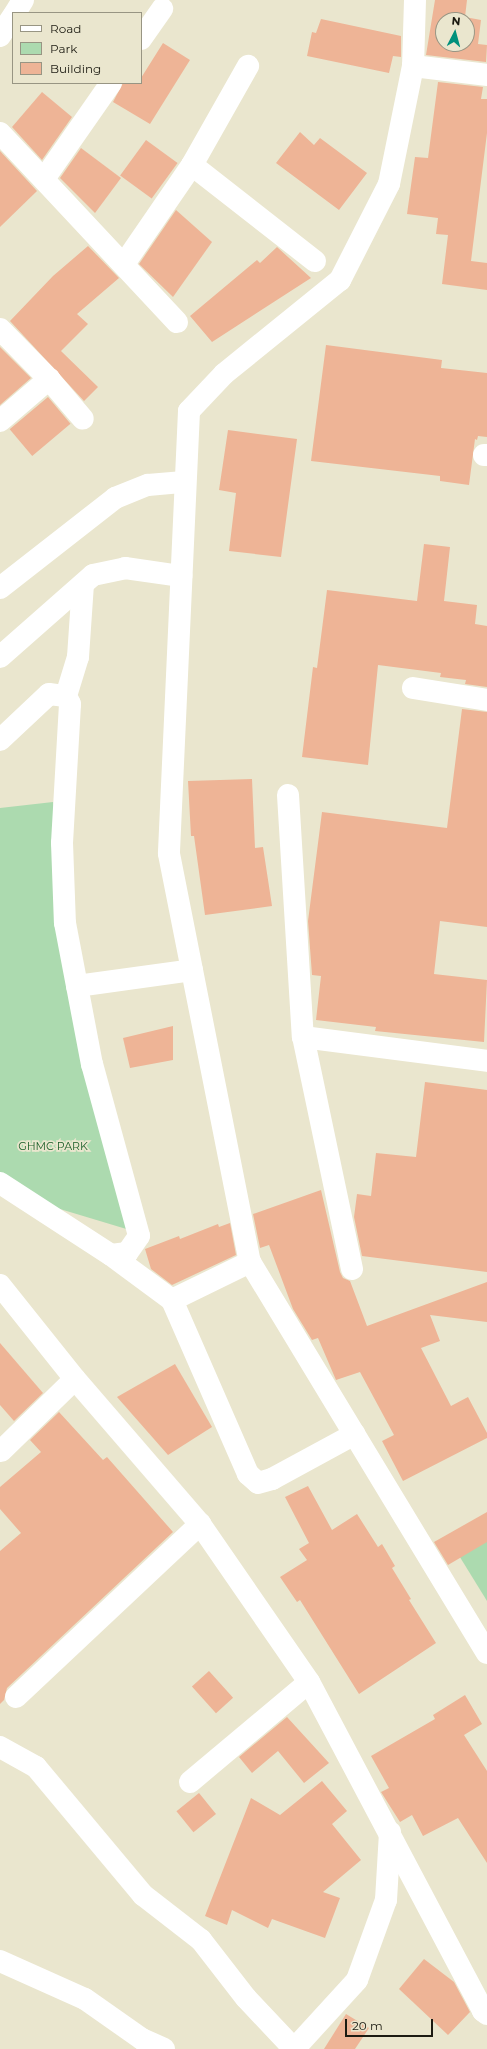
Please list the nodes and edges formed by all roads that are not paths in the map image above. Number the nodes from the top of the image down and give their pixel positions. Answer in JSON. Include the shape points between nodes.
{"nodes":[{"id":1,"x":23,"y":0,"type":"edge"},
{"id":2,"x":415,"y":0,"type":"edge"},
{"id":3,"x":162,"y":9,"type":"dead end"},
{"id":4,"x":16,"y":12,"type":"edge"},
{"id":5,"x":12,"y":18,"type":"edge"},
{"id":6,"x":0,"y":36,"type":"edge"},
{"id":7,"x":142,"y":38,"type":"edge"},
{"id":8,"x":248,"y":66,"type":"dead end"},
{"id":9,"x":413,"y":66,"type":"junction"},
{"id":10,"x":487,"y":75,"type":"edge"},
{"id":11,"x":110,"y":84,"type":"edge"},
{"id":12,"x":0,"y":132,"type":"edge"},
{"id":13,"x":192,"y":165,"type":"junction"},
{"id":14,"x":44,"y":179,"type":"junction"},
{"id":15,"x":315,"y":261,"type":"dead end"},
{"id":16,"x":124,"y":264,"type":"junction"},
{"id":17,"x":177,"y":322,"type":"dead end"},
{"id":18,"x":0,"y":329,"type":"edge"},
{"id":19,"x":49,"y":379,"type":"junction"},
{"id":20,"x":83,"y":419,"type":"dead end"},
{"id":21,"x":0,"y":421,"type":"edge"},
{"id":22,"x":184,"y":482,"type":"junction"},
{"id":23,"x":180,"y":576,"type":"junction"},
{"id":24,"x":83,"y":584,"type":"junction"},
{"id":25,"x":0,"y":588,"type":"edge"},
{"id":26,"x":0,"y":657,"type":"edge"},
{"id":27,"x":414,"y":688,"type":"dead end"},
{"id":28,"x":66,"y":696,"type":"junction"},
{"id":29,"x":487,"y":700,"type":"edge"},
{"id":30,"x":0,"y":740,"type":"edge"},
{"id":31,"x":288,"y":795,"type":"dead end"},
{"id":32,"x":192,"y":970,"type":"junction"},
{"id":33,"x":77,"y":986,"type":"junction"},
{"id":34,"x":303,"y":1037,"type":"junction"},
{"id":35,"x":487,"y":1061,"type":"edge"},
{"id":36,"x":0,"y":1183,"type":"edge"},
{"id":37,"x":111,"y":1255,"type":"junction"},
{"id":38,"x":250,"y":1262,"type":"junction"},
{"id":39,"x":352,"y":1269,"type":"dead end"},
{"id":40,"x":0,"y":1285,"type":"edge"},
{"id":41,"x":172,"y":1300,"type":"junction"},
{"id":42,"x":75,"y":1379,"type":"junction"},
{"id":43,"x":355,"y":1434,"type":"junction"},
{"id":44,"x":1,"y":1451,"type":"dead end"},
{"id":45,"x":200,"y":1524,"type":"junction"},
{"id":46,"x":487,"y":1652,"type":"edge"},
{"id":47,"x":308,"y":1682,"type":"junction"},
{"id":48,"x":16,"y":1697,"type":"dead end"},
{"id":49,"x":0,"y":1747,"type":"edge"},
{"id":50,"x":190,"y":1782,"type":"dead end"},
{"id":51,"x":390,"y":1832,"type":"junction"},
{"id":52,"x":0,"y":1960,"type":"edge"},
{"id":53,"x":487,"y":2014,"type":"edge"},
{"id":54,"x":294,"y":2048,"type":"edge"},
{"id":55,"x":164,"y":2049,"type":"edge"}],
"edges":[{"from":1,"to":4,"type":"street"},
{"from":2,"to":9,"type":"street"},
{"from":3,"to":7,"type":"street"},
{"from":5,"to":6,"type":"street"},
{"from":8,"to":13,"type":"street"},
{"from":9,"to":10,"type":"street"},
{"from":9,"to":22,"type":"street","via":[[389,184],[340,280],[224,374],[189,411]]},
{"from":11,"to":14,"type":"street"},
{"from":12,"to":14,"type":"street"},
{"from":13,"to":15,"type":"street"},
{"from":13,"to":16,"type":"street"},
{"from":14,"to":16,"type":"street"},
{"from":16,"to":17,"type":"street"},
{"from":18,"to":19,"type":"street"},
{"from":19,"to":20,"type":"street"},
{"from":19,"to":21,"type":"street"},
{"from":22,"to":23,"type":"street"},
{"from":22,"to":25,"type":"street","via":[[148,485],[115,498]]},
{"from":23,"to":24,"type":"street","via":[[125,568],[93,575]]},
{"from":23,"to":32,"type":"street","via":[[169,854]]},
{"from":24,"to":26,"type":"street"},
{"from":24,"to":28,"type":"street","via":[[78,658]]},
{"from":27,"to":29,"type":"street"},
{"from":28,"to":30,"type":"street","via":[[49,694]]},
{"from":28,"to":33,"type":"street","via":[[70,704],[63,861],[65,923]]},
{"from":31,"to":34,"type":"street"},
{"from":32,"to":33,"type":"street"},
{"from":32,"to":38,"type":"street"},
{"from":33,"to":37,"type":"street","via":[[92,1064],[139,1236],[127,1253]]},
{"from":34,"to":35,"type":"street"},
{"from":34,"to":39,"type":"street"},
{"from":36,"to":37,"type":"street"},
{"from":37,"to":41,"type":"street"},
{"from":38,"to":41,"type":"street"},
{"from":38,"to":43,"type":"street"},
{"from":40,"to":42,"type":"street"},
{"from":41,"to":43,"type":"street","via":[[248,1474],[258,1483],[272,1479]]},
{"from":42,"to":44,"type":"street"},
{"from":42,"to":45,"type":"street"},
{"from":43,"to":46,"type":"street"},
{"from":45,"to":47,"type":"street"},
{"from":45,"to":48,"type":"street"},
{"from":47,"to":50,"type":"street"},
{"from":47,"to":51,"type":"street"},
{"from":49,"to":54,"type":"street","via":[[36,1767],[142,1895],[201,1940],[246,1998]]},
{"from":51,"to":53,"type":"street","via":[[483,2011]]},
{"from":51,"to":54,"type":"street","via":[[386,1900],[357,1980]]},
{"from":52,"to":55,"type":"street","via":[[85,1999],[142,2039]]}]}
